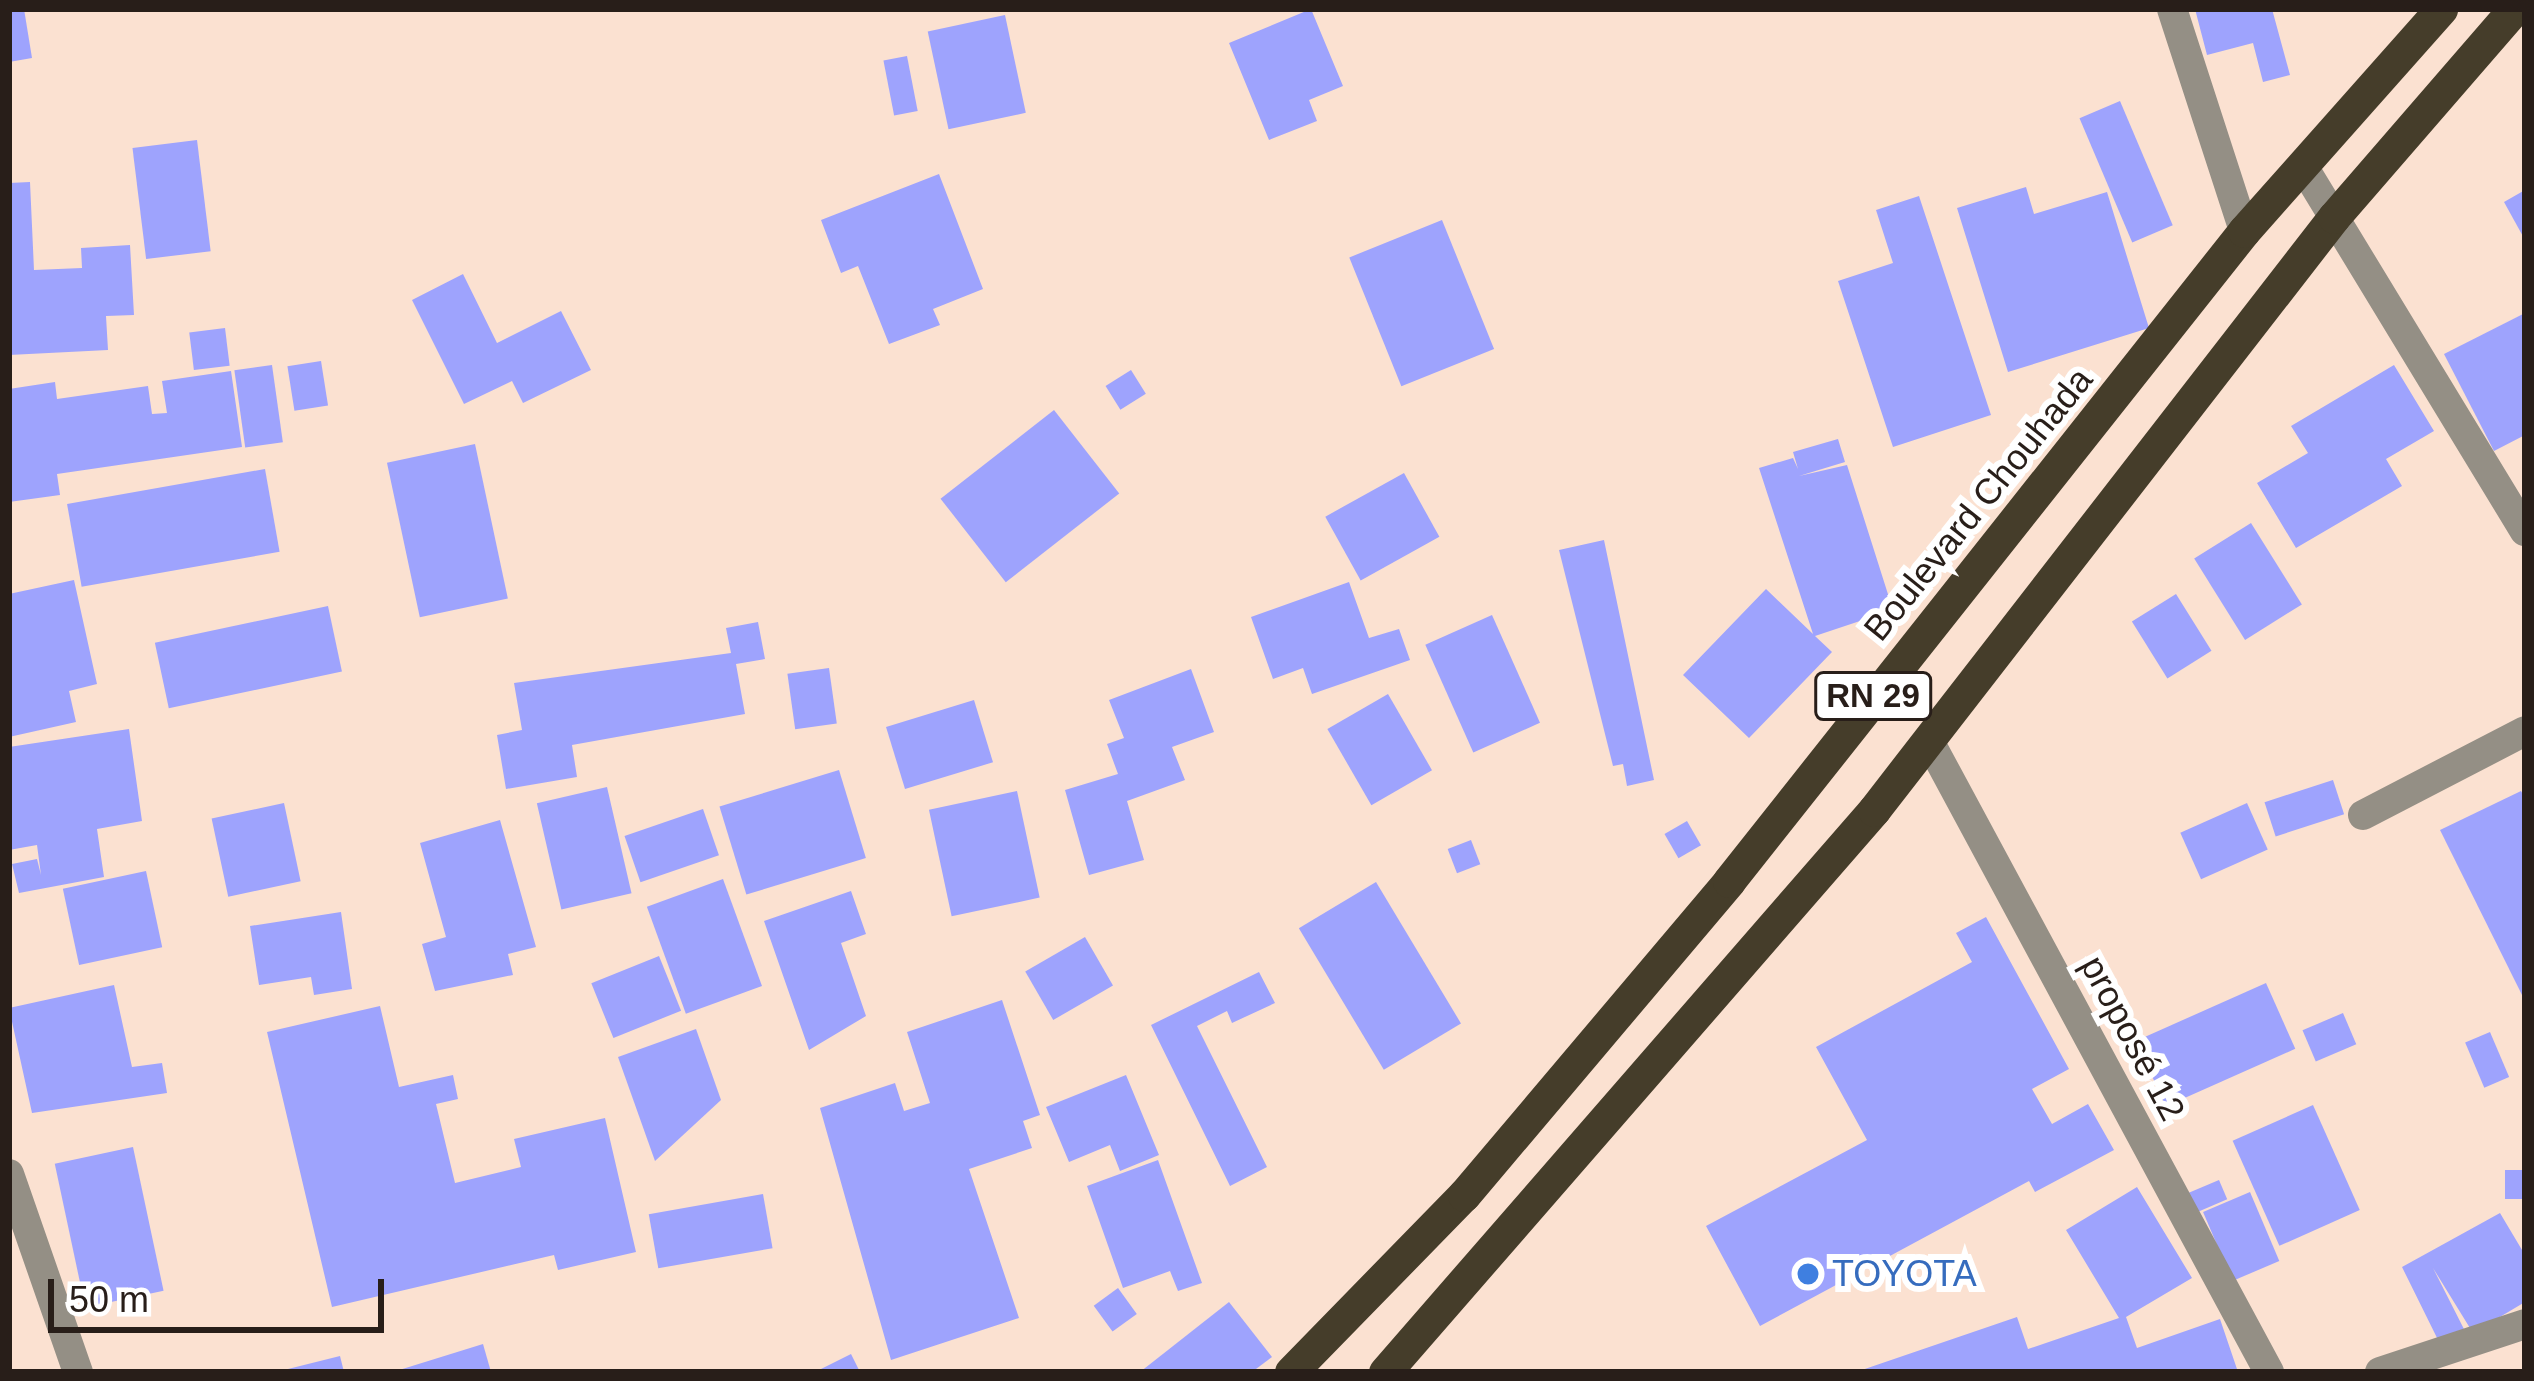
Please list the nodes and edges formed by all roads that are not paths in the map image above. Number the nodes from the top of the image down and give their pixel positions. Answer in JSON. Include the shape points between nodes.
{"nodes":[{"id":1,"x":2172,"y":9,"type":"edge"},
{"id":2,"x":2441,"y":9,"type":"edge"},
{"id":3,"x":2514,"y":9,"type":"edge"},
{"id":4,"x":2304,"y":168,"type":"junction"},
{"id":5,"x":2334,"y":217,"type":"junction"},
{"id":6,"x":2245,"y":231,"type":"junction"},
{"id":7,"x":2525,"y":531,"type":"edge"},
{"id":8,"x":2525,"y":731,"type":"edge"},
{"id":9,"x":1929,"y":741,"type":"junction"},
{"id":10,"x":2363,"y":815,"type":"dead end"},
{"id":11,"x":9,"y":1174,"type":"edge"},
{"id":12,"x":2525,"y":1324,"type":"edge"},
{"id":13,"x":78,"y":1372,"type":"edge"},
{"id":14,"x":1291,"y":1372,"type":"edge"},
{"id":15,"x":1385,"y":1372,"type":"edge"},
{"id":16,"x":2269,"y":1372,"type":"edge"},
{"id":17,"x":2380,"y":1372,"type":"edge"}],
"edges":[{"from":1,"to":6,"type":"street"},
{"from":2,"to":4,"type":"highway","name":"Boulevard Chouhada","number":"RN 29"},
{"from":3,"to":5,"type":"highway","number":"RN 29"},
{"from":4,"to":5,"type":"street"},
{"from":4,"to":6,"type":"highway","name":"Boulevard Chouhada","number":"RN 29"},
{"from":5,"to":7,"type":"street"},
{"from":5,"to":9,"type":"highway","number":"RN 29"},
{"from":6,"to":14,"type":"highway","name":"Boulevard Chouhada","number":"RN 29","via":[[1729,881],[1464,1195]]},
{"from":8,"to":10,"type":"street"},
{"from":9,"to":15,"type":"highway","number":"RN 29","via":[[1663,1062]]},
{"from":9,"to":16,"type":"street","name":"proposé 12"},
{"from":11,"to":13,"type":"street"},
{"from":12,"to":17,"type":"street"}]}
